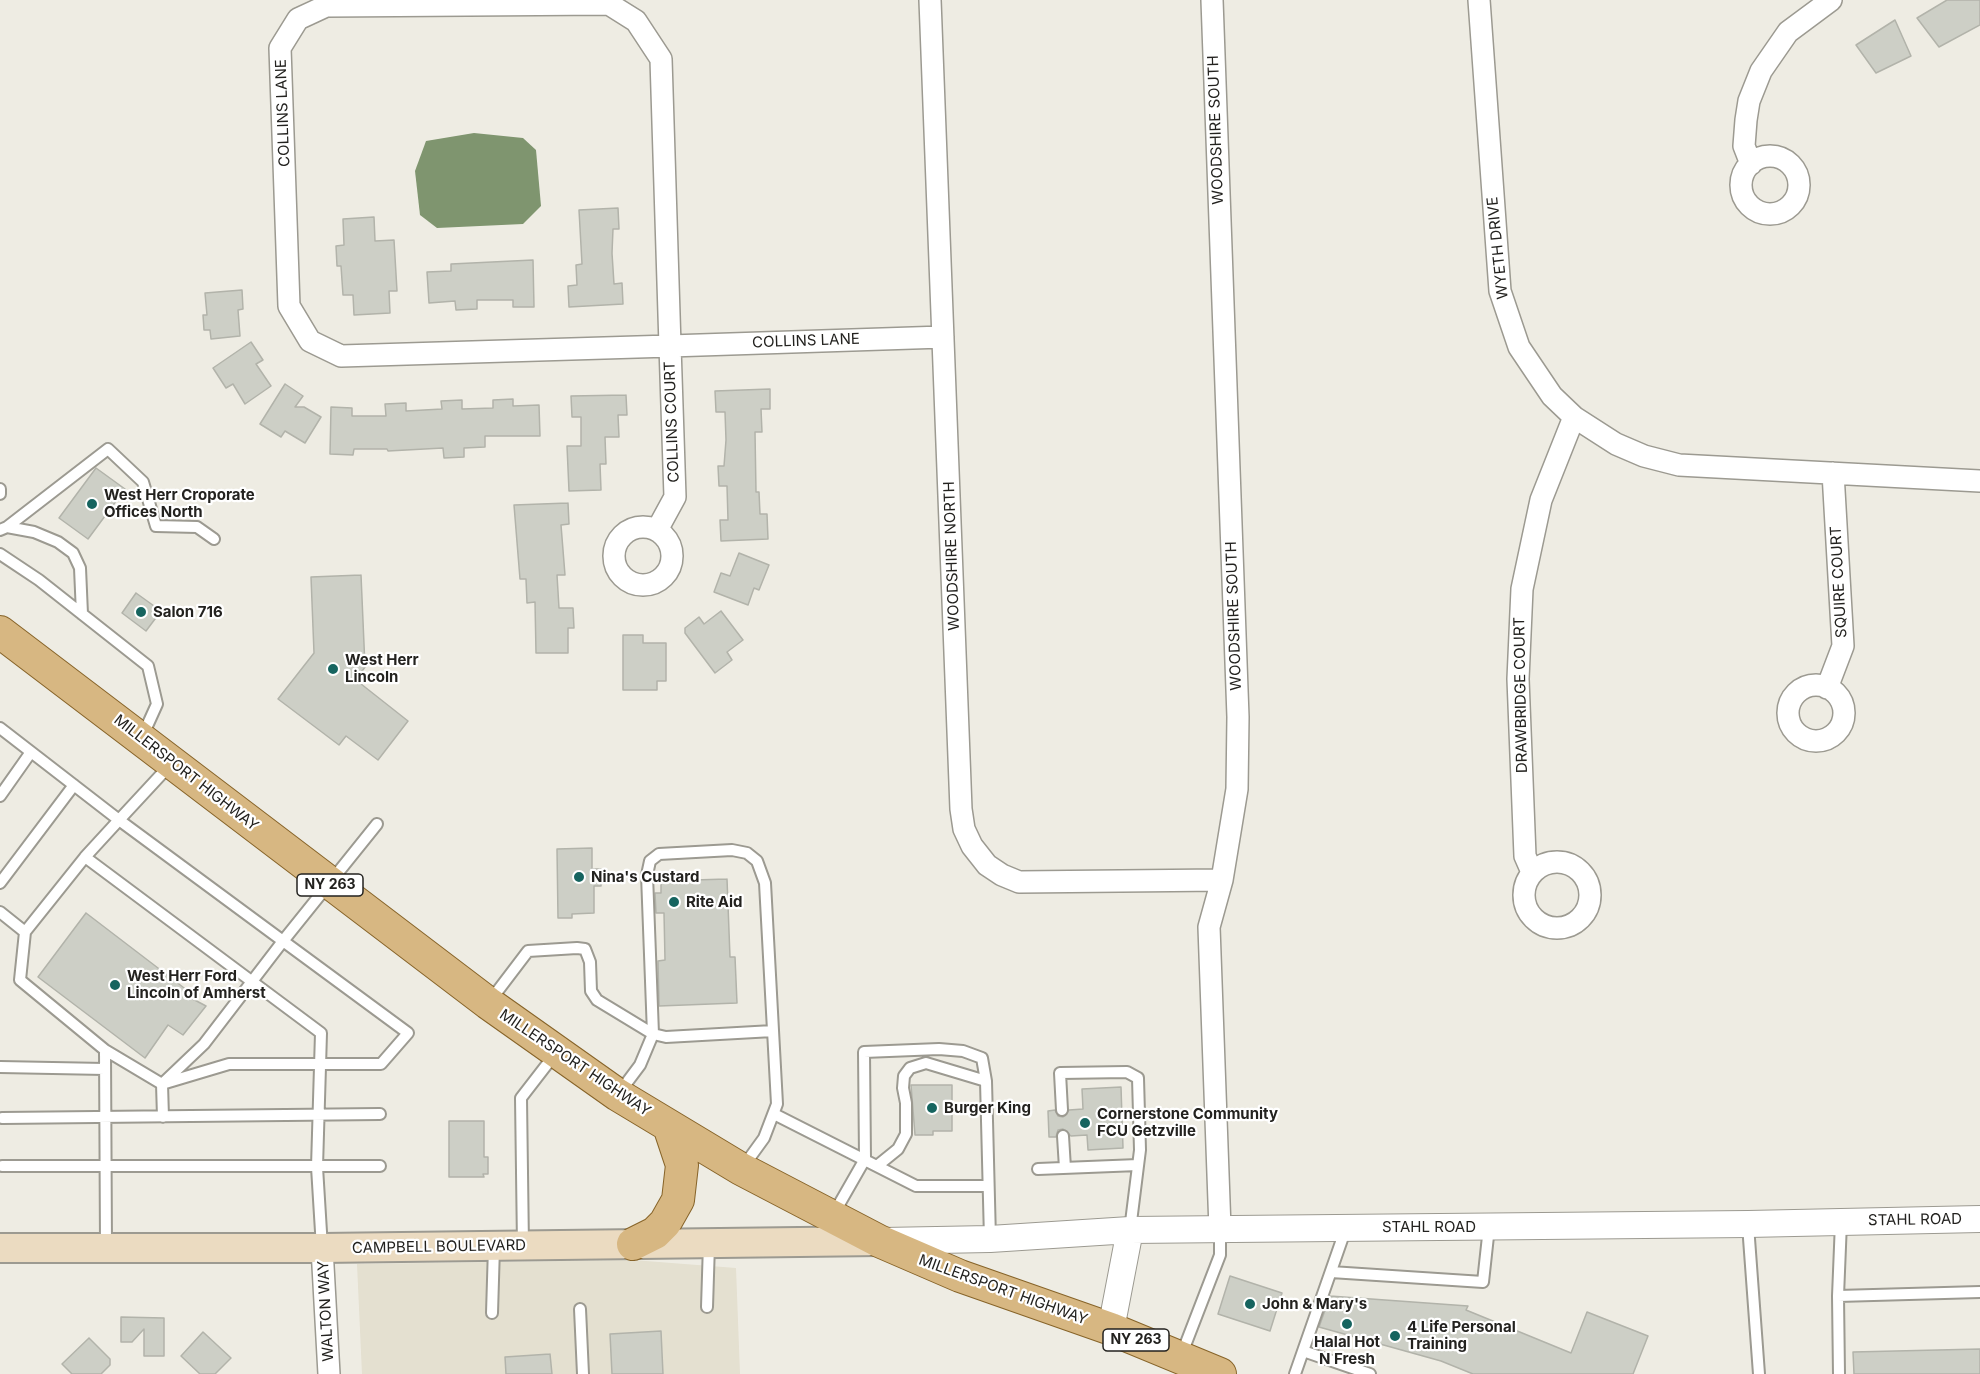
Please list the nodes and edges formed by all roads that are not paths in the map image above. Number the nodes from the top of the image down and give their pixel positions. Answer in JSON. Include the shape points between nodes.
{"nodes":[{"id":1,"x":930,"y":0,"type":"edge"},
{"id":2,"x":1212,"y":0,"type":"edge"},
{"id":3,"x":1479,"y":0,"type":"edge"},
{"id":4,"x":1831,"y":0,"type":"edge"},
{"id":5,"x":379,"y":2,"type":"edge"},
{"id":6,"x":1751,"y":164,"type":"dead end"},
{"id":7,"x":943,"y":337,"type":"junction"},
{"id":8,"x":670,"y":346,"type":"junction"},
{"id":9,"x":1574,"y":417,"type":"junction"},
{"id":10,"x":1833,"y":473,"type":"junction"},
{"id":11,"x":1980,"y":481,"type":"edge"},
{"id":12,"x":0,"y":489,"type":"edge"},
{"id":13,"x":0,"y":494,"type":"edge"},
{"id":14,"x":4,"y":529,"type":"edge"},
{"id":15,"x":657,"y":530,"type":"dead end"},
{"id":16,"x":214,"y":539,"type":"dead end"},
{"id":17,"x":0,"y":554,"type":"edge"},
{"id":18,"x":82,"y":614,"type":"junction"},
{"id":19,"x":0,"y":632,"type":"edge"},
{"id":20,"x":1827,"y":688,"type":"dead end"},
{"id":21,"x":0,"y":728,"type":"edge"},
{"id":22,"x":142,"y":738,"type":"junction"},
{"id":23,"x":32,"y":752,"type":"junction"},
{"id":24,"x":172,"y":762,"type":"junction"},
{"id":25,"x":74,"y":785,"type":"junction"},
{"id":26,"x":0,"y":796,"type":"edge"},
{"id":27,"x":119,"y":820,"type":"junction"},
{"id":28,"x":377,"y":824,"type":"dead end"},
{"id":29,"x":85,"y":857,"type":"junction"},
{"id":30,"x":1532,"y":872,"type":"dead end"},
{"id":31,"x":1222,"y":880,"type":"junction"},
{"id":32,"x":0,"y":883,"type":"edge"},
{"id":33,"x":329,"y":885,"type":"junction"},
{"id":34,"x":0,"y":912,"type":"edge"},
{"id":35,"x":25,"y":932,"type":"junction"},
{"id":36,"x":283,"y":941,"type":"junction"},
{"id":37,"x":252,"y":982,"type":"junction"},
{"id":38,"x":488,"y":1003,"type":"junction"},
{"id":39,"x":773,"y":1031,"type":"junction"},
{"id":40,"x":653,"y":1034,"type":"junction"},
{"id":41,"x":105,"y":1050,"type":"junction"},
{"id":42,"x":556,"y":1053,"type":"junction"},
{"id":43,"x":320,"y":1064,"type":"junction"},
{"id":44,"x":0,"y":1066,"type":"edge"},
{"id":45,"x":105,"y":1069,"type":"junction"},
{"id":46,"x":986,"y":1081,"type":"junction"},
{"id":47,"x":162,"y":1084,"type":"junction"},
{"id":48,"x":618,"y":1095,"type":"junction"},
{"id":49,"x":1062,"y":1110,"type":"dead end"},
{"id":50,"x":318,"y":1114,"type":"junction"},
{"id":51,"x":380,"y":1114,"type":"dead end"},
{"id":52,"x":774,"y":1114,"type":"junction"},
{"id":53,"x":163,"y":1117,"type":"junction"},
{"id":54,"x":2,"y":1118,"type":"dead end"},
{"id":55,"x":105,"y":1118,"type":"junction"},
{"id":56,"x":669,"y":1126,"type":"junction"},
{"id":57,"x":1063,"y":1136,"type":"dead end"},
{"id":58,"x":865,"y":1159,"type":"junction"},
{"id":59,"x":1138,"y":1165,"type":"junction"},
{"id":60,"x":2,"y":1166,"type":"dead end"},
{"id":61,"x":380,"y":1166,"type":"dead end"},
{"id":62,"x":877,"y":1166,"type":"junction"},
{"id":63,"x":317,"y":1167,"type":"junction"},
{"id":64,"x":105,"y":1168,"type":"junction"},
{"id":65,"x":1065,"y":1168,"type":"junction"},
{"id":66,"x":741,"y":1169,"type":"junction"},
{"id":67,"x":1038,"y":1169,"type":"dead end"},
{"id":68,"x":987,"y":1186,"type":"junction"},
{"id":69,"x":832,"y":1218,"type":"junction"},
{"id":70,"x":1980,"y":1219,"type":"edge"},
{"id":71,"x":1841,"y":1222,"type":"junction"},
{"id":72,"x":1748,"y":1224,"type":"junction"},
{"id":73,"x":1489,"y":1227,"type":"junction"},
{"id":74,"x":1347,"y":1228,"type":"junction"},
{"id":75,"x":1220,"y":1229,"type":"junction"},
{"id":76,"x":1130,"y":1230,"type":"junction"},
{"id":77,"x":990,"y":1239,"type":"junction"},
{"id":78,"x":879,"y":1241,"type":"junction"},
{"id":79,"x":633,"y":1244,"type":"junction"},
{"id":80,"x":709,"y":1244,"type":"junction"},
{"id":81,"x":106,"y":1246,"type":"junction"},
{"id":82,"x":494,"y":1246,"type":"junction"},
{"id":83,"x":523,"y":1246,"type":"junction"},
{"id":84,"x":0,"y":1248,"type":"edge"},
{"id":85,"x":322,"y":1248,"type":"junction"},
{"id":86,"x":1331,"y":1272,"type":"junction"},
{"id":87,"x":1980,"y":1292,"type":"edge"},
{"id":88,"x":1838,"y":1296,"type":"junction"},
{"id":89,"x":707,"y":1307,"type":"dead end"},
{"id":90,"x":580,"y":1308,"type":"dead end"},
{"id":91,"x":492,"y":1313,"type":"dead end"},
{"id":92,"x":1111,"y":1329,"type":"junction"},
{"id":93,"x":1303,"y":1351,"type":"junction"},
{"id":94,"x":1181,"y":1358,"type":"junction"},
{"id":95,"x":329,"y":1374,"type":"edge"},
{"id":96,"x":583,"y":1374,"type":"edge"},
{"id":97,"x":1220,"y":1374,"type":"edge"},
{"id":98,"x":1295,"y":1374,"type":"edge"},
{"id":99,"x":1370,"y":1374,"type":"edge"},
{"id":100,"x":1759,"y":1374,"type":"edge"},
{"id":101,"x":1839,"y":1374,"type":"edge"}],
"edges":[{"from":1,"to":7,"type":"street","name":"WOODSHIRE NORTH"},
{"from":2,"to":31,"type":"street","name":"WOODSHIRE SOUTH","via":[[1238,717],[1237,789]]},
{"from":3,"to":9,"type":"street","name":"WYETH DRIVE","via":[[1500,291],[1519,347],[1540,380]]},
{"from":4,"to":6,"type":"street","via":[[1788,32],[1761,71],[1746,120],[1744,146]]},
{"from":5,"to":8,"type":"street","name":"COLLINS LANE","via":[[609,4],[636,21],[661,59]]},
{"from":5,"to":8,"type":"street","name":"COLLINS LANE","via":[[326,6],[298,19],[280,48],[289,306],[309,341],[341,356]]},
{"from":7,"to":8,"type":"street","name":"COLLINS LANE"},
{"from":7,"to":31,"type":"street","name":"WOODSHIRE NORTH","via":[[961,809],[964,830],[972,846],[987,865],[1019,882]]},
{"from":8,"to":15,"type":"street","name":"COLLINS COURT","via":[[675,497]]},
{"from":9,"to":10,"type":"street","name":"WYETH DRIVE","via":[[1616,444],[1679,465]]},
{"from":9,"to":30,"type":"street","name":"DRAWBRIDGE COURT","via":[[1540,500],[1522,589],[1518,679],[1525,856]]},
{"from":10,"to":11,"type":"street","name":"WYETH DRIVE"},
{"from":10,"to":20,"type":"street","name":"SQUIRE COURT","via":[[1843,646]]},
{"from":12,"to":13,"type":"lane"},
{"from":14,"to":16,"type":"lane","via":[[108,448],[143,482],[156,526],[197,527]]},
{"from":14,"to":18,"type":"lane","via":[[34,532],[73,553],[80,568]]},
{"from":17,"to":18,"type":"lane"},
{"from":18,"to":22,"type":"lane","via":[[148,666],[157,704]]},
{"from":19,"to":22,"type":"main road","name":"MILLERSPORT HIGHWAY","number":"NY 263"},
{"from":21,"to":23,"type":"lane"},
{"from":22,"to":24,"type":"main road","name":"MILLERSPORT HIGHWAY","number":"NY 263"},
{"from":23,"to":25,"type":"lane"},
{"from":23,"to":26,"type":"lane"},
{"from":24,"to":27,"type":"lane"},
{"from":24,"to":33,"type":"main road","name":"MILLERSPORT HIGHWAY","number":"NY 263"},
{"from":25,"to":27,"type":"lane"},
{"from":25,"to":32,"type":"lane"},
{"from":27,"to":29,"type":"lane"},
{"from":27,"to":36,"type":"lane"},
{"from":28,"to":33,"type":"lane"},
{"from":29,"to":35,"type":"lane"},
{"from":29,"to":37,"type":"lane"},
{"from":31,"to":75,"type":"street","name":"WOODSHIRE SOUTH","via":[[1209,927]]},
{"from":33,"to":36,"type":"lane"},
{"from":33,"to":38,"type":"main road","name":"MILLERSPORT HIGHWAY","number":"NY 263"},
{"from":34,"to":35,"type":"lane"},
{"from":35,"to":41,"type":"lane","via":[[20,980]]},
{"from":36,"to":37,"type":"lane"},
{"from":36,"to":43,"type":"lane","via":[[408,1033],[381,1064]]},
{"from":37,"to":43,"type":"lane","via":[[321,1033]]},
{"from":37,"to":47,"type":"lane","via":[[204,1044]]},
{"from":38,"to":40,"type":"lane","via":[[528,951],[585,949],[590,962],[591,991],[597,1000]]},
{"from":38,"to":42,"type":"main road","name":"MILLERSPORT HIGHWAY","number":"NY 263"},
{"from":39,"to":40,"type":"lane","via":[[666,1037]]},
{"from":39,"to":40,"type":"lane","via":[[765,883],[757,861],[732,849],[659,854],[650,861],[647,875]]},
{"from":39,"to":52,"type":"lane","via":[[777,1104]]},
{"from":40,"to":48,"type":"lane","via":[[640,1065]]},
{"from":41,"to":45,"type":"lane"},
{"from":41,"to":47,"type":"lane"},
{"from":42,"to":48,"type":"main road","name":"MILLERSPORT HIGHWAY","number":"NY 263"},
{"from":42,"to":83,"type":"lane","via":[[521,1098]]},
{"from":43,"to":47,"type":"lane","via":[[229,1064]]},
{"from":43,"to":50,"type":"lane"},
{"from":44,"to":45,"type":"lane"},
{"from":45,"to":55,"type":"lane"},
{"from":46,"to":58,"type":"lane","via":[[982,1058],[963,1051],[939,1048],[864,1052]]},
{"from":46,"to":62,"type":"lane","via":[[926,1063],[910,1068],[904,1076],[903,1088],[906,1134],[898,1149]]},
{"from":46,"to":68,"type":"lane"},
{"from":47,"to":53,"type":"lane"},
{"from":48,"to":56,"type":"main road","name":"MILLERSPORT HIGHWAY","number":"NY 263"},
{"from":49,"to":59,"type":"lane","via":[[1060,1073],[1127,1072],[1138,1078]]},
{"from":50,"to":51,"type":"lane"},
{"from":50,"to":53,"type":"lane"},
{"from":50,"to":63,"type":"lane"},
{"from":52,"to":58,"type":"lane"},
{"from":52,"to":66,"type":"lane","via":[[764,1138]]},
{"from":53,"to":55,"type":"lane"},
{"from":54,"to":55,"type":"lane"},
{"from":55,"to":64,"type":"lane"},
{"from":56,"to":66,"type":"main road","name":"MILLERSPORT HIGHWAY","number":"NY 263"},
{"from":56,"to":79,"type":"main road","via":[[682,1165],[678,1200],[655,1233]]},
{"from":57,"to":65,"type":"lane"},
{"from":58,"to":62,"type":"lane"},
{"from":58,"to":69,"type":"lane"},
{"from":59,"to":65,"type":"lane"},
{"from":59,"to":76,"type":"lane"},
{"from":60,"to":64,"type":"lane"},
{"from":61,"to":63,"type":"lane"},
{"from":62,"to":68,"type":"lane","via":[[916,1186]]},
{"from":63,"to":64,"type":"lane"},
{"from":63,"to":85,"type":"lane"},
{"from":64,"to":81,"type":"lane"},
{"from":65,"to":67,"type":"lane"},
{"from":66,"to":69,"type":"main road","name":"MILLERSPORT HIGHWAY","number":"NY 263"},
{"from":68,"to":77,"type":"lane"},
{"from":69,"to":78,"type":"main road","name":"MILLERSPORT HIGHWAY","number":"NY 263"},
{"from":70,"to":71,"type":"street","name":"STAHL ROAD"},
{"from":71,"to":72,"type":"street","name":"STAHL ROAD"},
{"from":71,"to":88,"type":"lane"},
{"from":72,"to":73,"type":"street","name":"STAHL ROAD"},
{"from":72,"to":100,"type":"lane"},
{"from":73,"to":74,"type":"street","name":"STAHL ROAD"},
{"from":73,"to":86,"type":"lane","via":[[1483,1282]]},
{"from":74,"to":75,"type":"street","name":"STAHL ROAD"},
{"from":74,"to":86,"type":"lane"},
{"from":75,"to":76,"type":"street","name":"STAHL ROAD"},
{"from":75,"to":94,"type":"lane","via":[[1220,1255]]},
{"from":76,"to":77,"type":"street","name":"STAHL ROAD"},
{"from":76,"to":92,"type":"street"},
{"from":77,"to":78,"type":"street","name":"STAHL ROAD"},
{"from":78,"to":80,"type":"main road","name":"CAMPBELL BOULEVARD"},
{"from":78,"to":92,"type":"main road","name":"MILLERSPORT HIGHWAY","number":"NY 263","via":[[960,1276]]},
{"from":79,"to":80,"type":"main road","name":"CAMPBELL BOULEVARD"},
{"from":79,"to":83,"type":"main road","name":"CAMPBELL BOULEVARD"},
{"from":80,"to":89,"type":"lane"},
{"from":81,"to":84,"type":"main road","name":"CAMPBELL BOULEVARD"},
{"from":81,"to":85,"type":"main road","name":"CAMPBELL BOULEVARD"},
{"from":82,"to":83,"type":"main road","name":"CAMPBELL BOULEVARD"},
{"from":82,"to":85,"type":"main road","name":"CAMPBELL BOULEVARD"},
{"from":82,"to":91,"type":"lane"},
{"from":85,"to":95,"type":"street","name":"WALTON WAY"},
{"from":86,"to":93,"type":"lane"},
{"from":87,"to":88,"type":"lane"},
{"from":88,"to":101,"type":"lane"},
{"from":90,"to":96,"type":"lane"},
{"from":92,"to":94,"type":"main road","name":"MILLERSPORT HIGHWAY","number":"NY 263"},
{"from":93,"to":98,"type":"lane"},
{"from":93,"to":99,"type":"lane"},
{"from":94,"to":97,"type":"main road","name":"MILLERSPORT HIGHWAY","number":"NY 263"}]}
